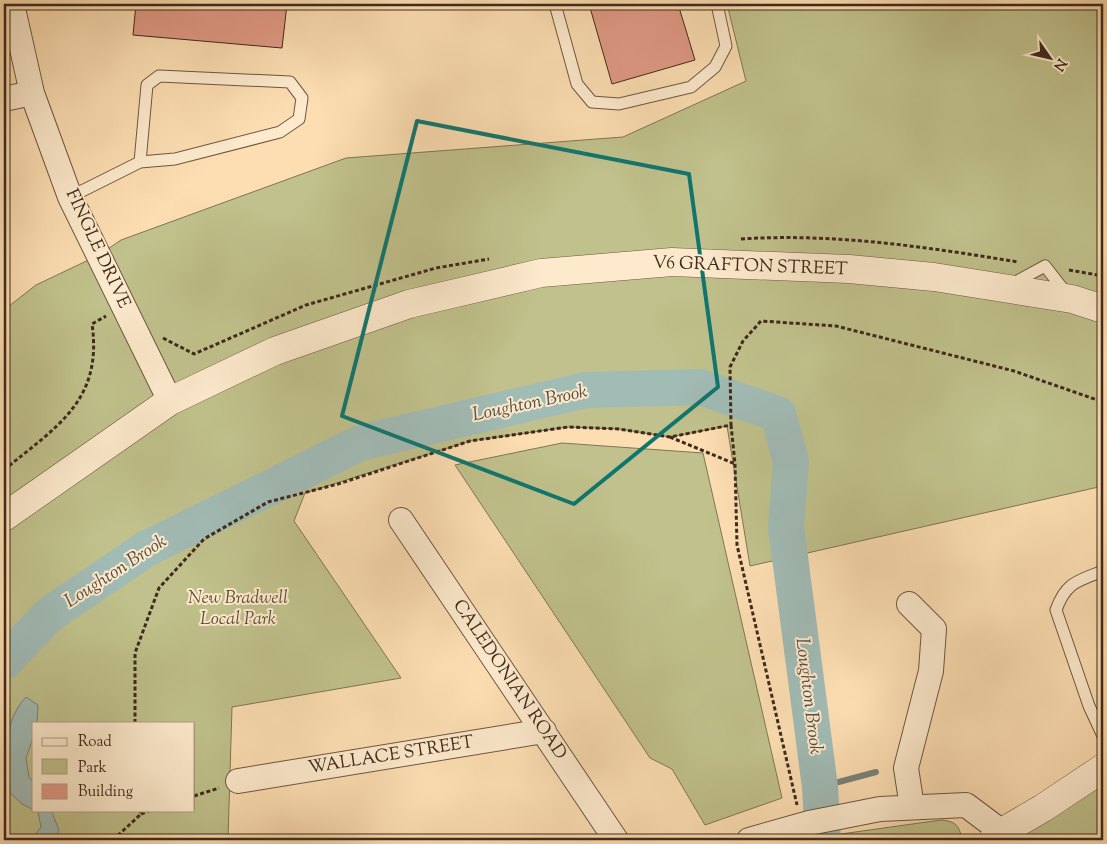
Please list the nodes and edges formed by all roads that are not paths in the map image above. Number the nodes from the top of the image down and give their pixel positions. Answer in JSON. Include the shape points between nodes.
{"nodes":[{"id":1,"x":12,"y":4,"type":"edge"},
{"id":2,"x":555,"y":4,"type":"edge"},
{"id":3,"x":717,"y":4,"type":"edge"},
{"id":4,"x":32,"y":93,"type":"junction"},
{"id":5,"x":4,"y":99,"type":"edge"},
{"id":6,"x":140,"y":162,"type":"junction"},
{"id":7,"x":70,"y":197,"type":"junction"},
{"id":8,"x":1103,"y":309,"type":"edge"},
{"id":9,"x":170,"y":401,"type":"junction"},
{"id":10,"x":4,"y":517,"type":"edge"},
{"id":11,"x":402,"y":520,"type":"dead end"},
{"id":12,"x":1103,"y":571,"type":"edge"},
{"id":13,"x":909,"y":604,"type":"dead end"},
{"id":14,"x":544,"y":731,"type":"junction"},
{"id":15,"x":1103,"y":736,"type":"edge"},
{"id":16,"x":1103,"y":768,"type":"edge"},
{"id":17,"x":238,"y":781,"type":"dead end"},
{"id":18,"x":912,"y":807,"type":"junction"},
{"id":19,"x":998,"y":836,"type":"edge"},
{"id":20,"x":616,"y":840,"type":"edge"},
{"id":21,"x":749,"y":840,"type":"edge"}],
"edges":[{"from":1,"to":4,"type":"street","name":"FINGLE DRIVE"},
{"from":2,"to":3,"type":"lane","via":[[577,84],[592,102],[619,104],[691,87],[716,67],[726,46]]},
{"from":4,"to":5,"type":"street"},
{"from":4,"to":7,"type":"street","name":"FINGLE DRIVE"},
{"from":6,"to":6,"type":"lane","via":[[147,85],[159,76],[290,82],[302,98],[299,119],[280,132],[175,159]]},
{"from":6,"to":7,"type":"lane"},
{"from":7,"to":9,"type":"street","name":"FINGLE DRIVE"},
{"from":8,"to":9,"type":"street","name":"V6 GRAFTON STREET","via":[[1072,299],[934,277],[849,269],[672,262],[541,274],[409,304],[275,351]]},
{"from":9,"to":10,"type":"street","name":"V6 GRAFTON STREET"},
{"from":11,"to":14,"type":"street","name":"CALEDONIAN ROAD"},
{"from":12,"to":15,"type":"lane","via":[[1070,584],[1061,594],[1056,610],[1088,706]]},
{"from":13,"to":18,"type":"street","via":[[934,629],[931,670],[906,768]]},
{"from":14,"to":17,"type":"street","name":"WALLACE STREET"},
{"from":14,"to":20,"type":"street","name":"CALEDONIAN ROAD"},
{"from":16,"to":19,"type":"street"},
{"from":18,"to":19,"type":"street","via":[[966,805]]},
{"from":18,"to":21,"type":"street","via":[[845,816]]}]}
